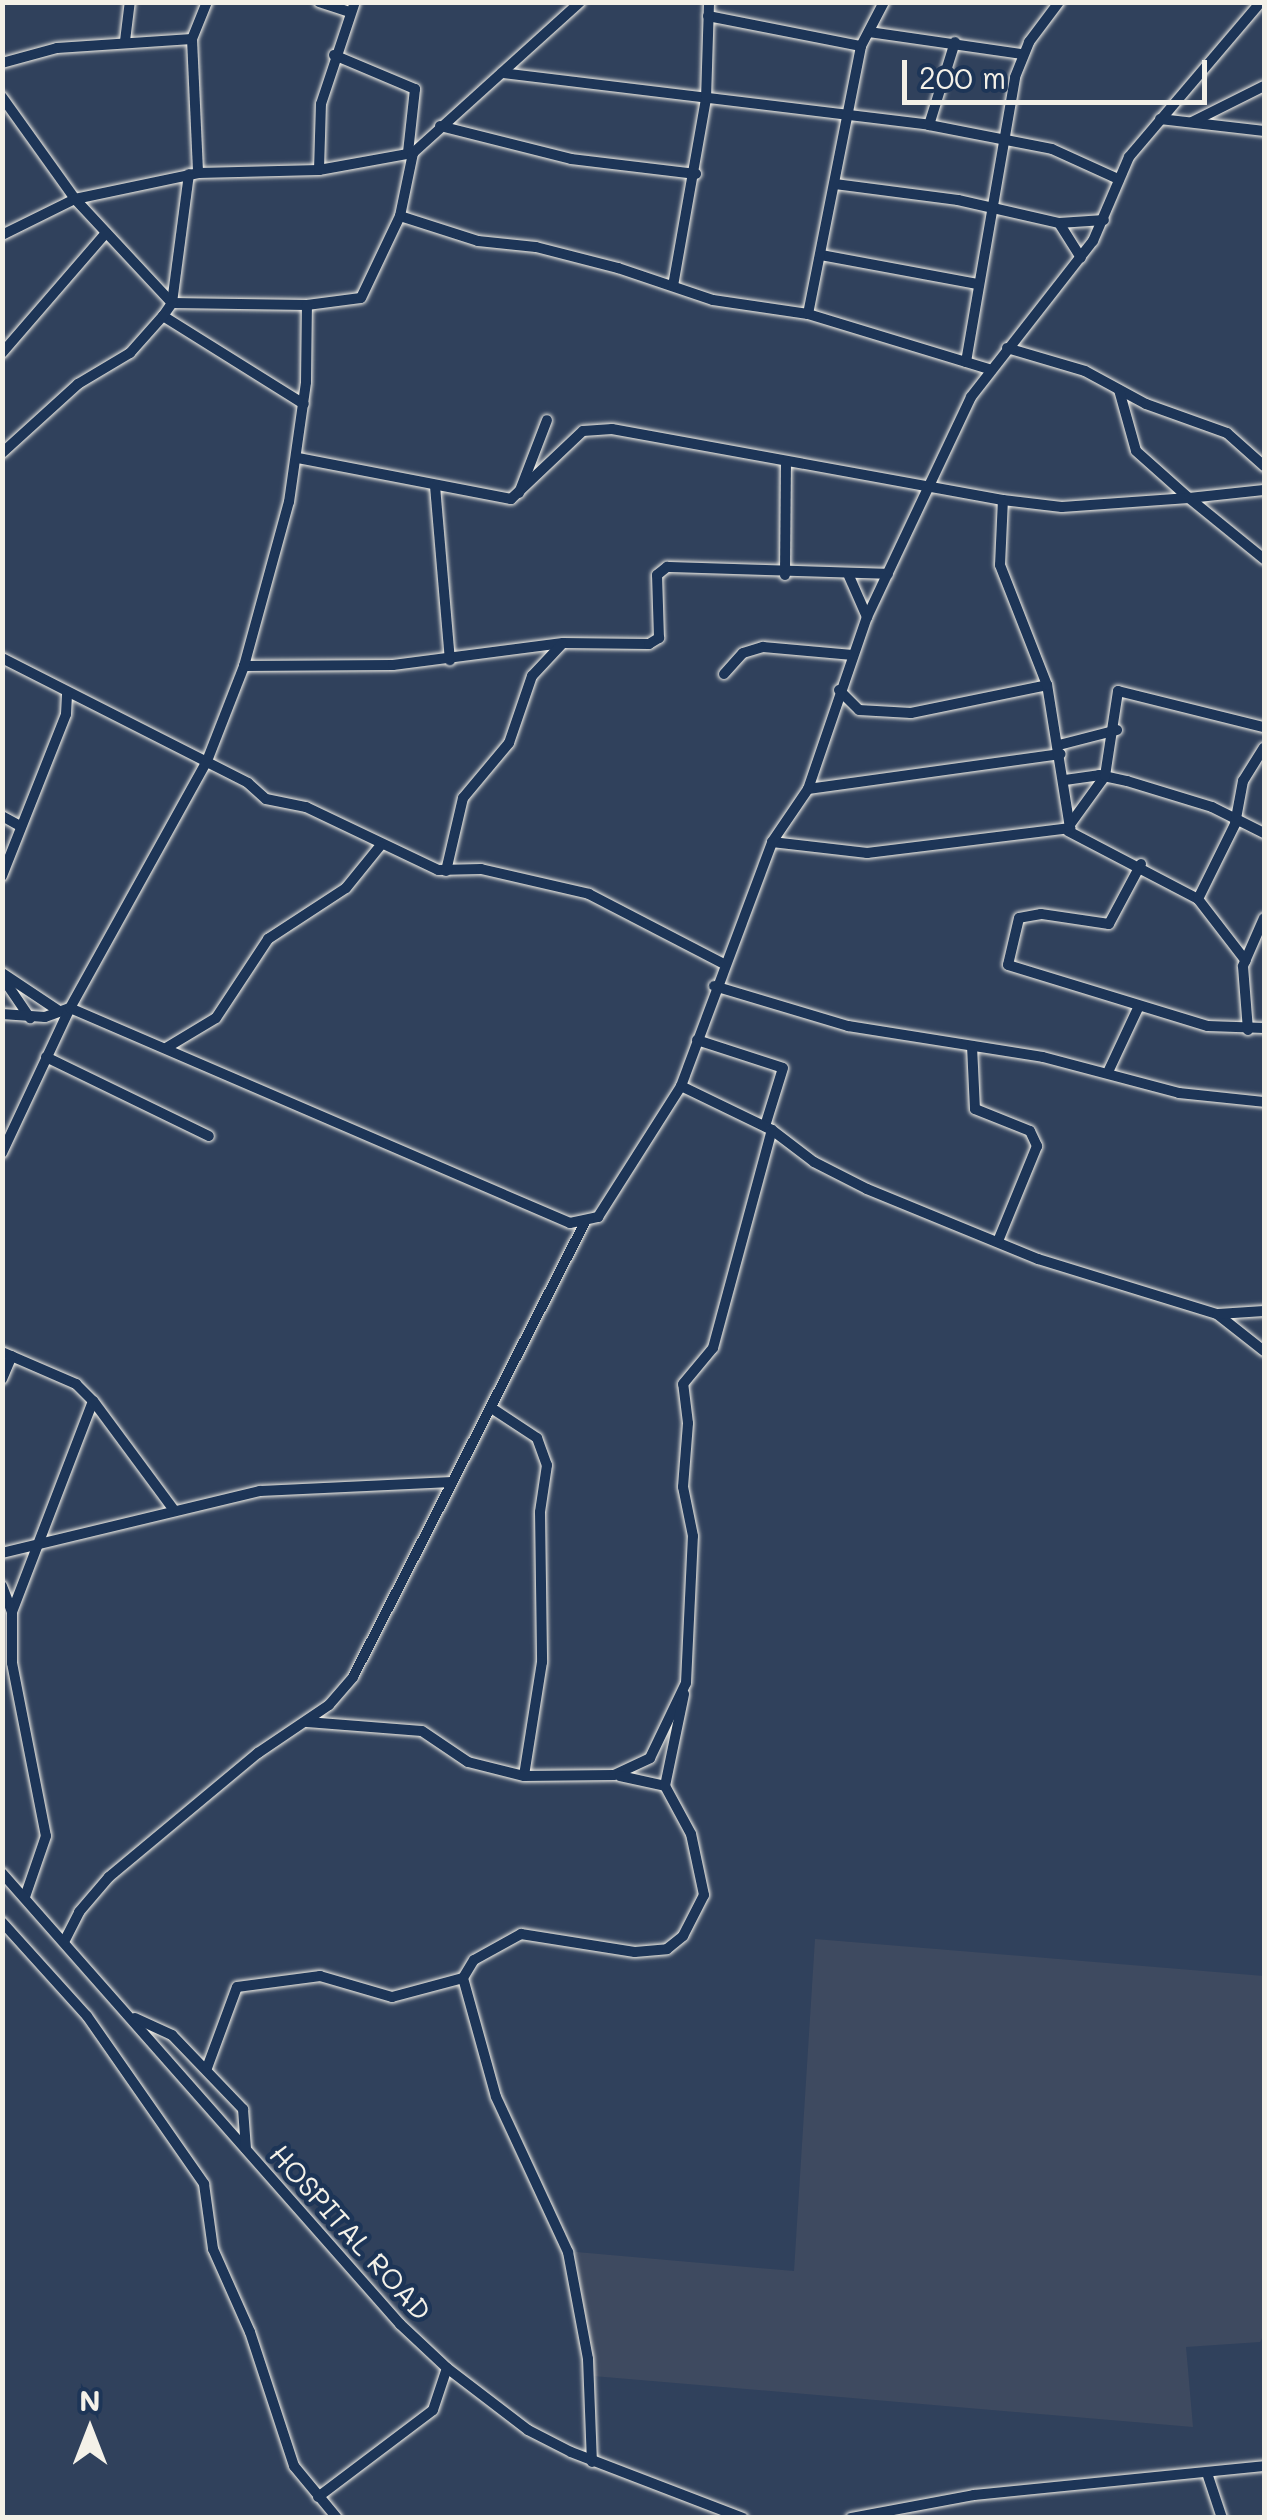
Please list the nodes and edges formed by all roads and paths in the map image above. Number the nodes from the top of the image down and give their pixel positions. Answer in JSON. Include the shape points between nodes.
{"nodes":[{"id":1,"x":130,"y":2,"type":"edge"},
{"id":2,"x":208,"y":2,"type":"edge"},
{"id":3,"x":319,"y":2,"type":"edge"},
{"id":4,"x":580,"y":2,"type":"edge"},
{"id":5,"x":709,"y":2,"type":"edge"},
{"id":6,"x":884,"y":2,"type":"edge"},
{"id":7,"x":1059,"y":2,"type":"edge"},
{"id":8,"x":1261,"y":2,"type":"edge"},
{"id":9,"x":352,"y":7,"type":"edge"},
{"id":10,"x":708,"y":16,"type":"junction"},
{"id":11,"x":869,"y":32,"type":"junction"},
{"id":12,"x":192,"y":38,"type":"junction"},
{"id":13,"x":125,"y":41,"type":"junction"},
{"id":14,"x":955,"y":42,"type":"junction"},
{"id":15,"x":861,"y":46,"type":"junction"},
{"id":16,"x":1022,"y":54,"type":"junction"},
{"id":17,"x":334,"y":55,"type":"junction"},
{"id":18,"x":2,"y":63,"type":"edge"},
{"id":19,"x":502,"y":73,"type":"junction"},
{"id":20,"x":1264,"y":86,"type":"edge"},
{"id":21,"x":2,"y":97,"type":"edge"},
{"id":22,"x":706,"y":99,"type":"junction"},
{"id":23,"x":847,"y":119,"type":"junction"},
{"id":24,"x":1160,"y":119,"type":"junction"},
{"id":25,"x":1191,"y":122,"type":"junction"},
{"id":26,"x":929,"y":125,"type":"junction"},
{"id":27,"x":440,"y":126,"type":"junction"},
{"id":28,"x":1264,"y":131,"type":"edge"},
{"id":29,"x":1004,"y":139,"type":"junction"},
{"id":30,"x":411,"y":153,"type":"junction"},
{"id":31,"x":319,"y":170,"type":"junction"},
{"id":32,"x":194,"y":173,"type":"junction"},
{"id":33,"x":696,"y":174,"type":"junction"},
{"id":34,"x":1118,"y":179,"type":"junction"},
{"id":35,"x":835,"y":184,"type":"junction"},
{"id":36,"x":75,"y":199,"type":"junction"},
{"id":37,"x":990,"y":209,"type":"junction"},
{"id":38,"x":400,"y":216,"type":"junction"},
{"id":39,"x":1104,"y":220,"type":"junction"},
{"id":40,"x":1059,"y":223,"type":"junction"},
{"id":41,"x":106,"y":234,"type":"junction"},
{"id":42,"x":2,"y":235,"type":"edge"},
{"id":43,"x":821,"y":254,"type":"junction"},
{"id":44,"x":1081,"y":258,"type":"junction"},
{"id":45,"x":977,"y":284,"type":"junction"},
{"id":46,"x":674,"y":286,"type":"junction"},
{"id":47,"x":172,"y":302,"type":"junction"},
{"id":48,"x":307,"y":305,"type":"junction"},
{"id":49,"x":808,"y":314,"type":"junction"},
{"id":50,"x":163,"y":316,"type":"junction"},
{"id":51,"x":1006,"y":348,"type":"junction"},
{"id":52,"x":2,"y":353,"type":"edge"},
{"id":53,"x":966,"y":362,"type":"junction"},
{"id":54,"x":990,"y":369,"type":"junction"},
{"id":55,"x":1119,"y":390,"type":"junction"},
{"id":56,"x":304,"y":404,"type":"junction"},
{"id":57,"x":548,"y":420,"type":"dead end"},
{"id":58,"x":2,"y":453,"type":"edge"},
{"id":59,"x":298,"y":458,"type":"junction"},
{"id":60,"x":786,"y":461,"type":"junction"},
{"id":61,"x":1264,"y":466,"type":"edge"},
{"id":62,"x":435,"y":486,"type":"junction"},
{"id":63,"x":927,"y":489,"type":"junction"},
{"id":64,"x":1264,"y":490,"type":"edge"},
{"id":65,"x":518,"y":494,"type":"junction"},
{"id":66,"x":1190,"y":498,"type":"junction"},
{"id":67,"x":1003,"y":500,"type":"junction"},
{"id":68,"x":1264,"y":559,"type":"edge"},
{"id":69,"x":888,"y":574,"type":"junction"},
{"id":70,"x":785,"y":575,"type":"junction"},
{"id":71,"x":849,"y":576,"type":"junction"},
{"id":72,"x":867,"y":618,"type":"junction"},
{"id":73,"x":563,"y":643,"type":"junction"},
{"id":74,"x":529,"y":649,"type":"junction"},
{"id":75,"x":853,"y":656,"type":"junction"},
{"id":76,"x":2,"y":658,"type":"edge"},
{"id":77,"x":450,"y":660,"type":"junction"},
{"id":78,"x":539,"y":665,"type":"junction"},
{"id":79,"x":244,"y":666,"type":"junction"},
{"id":80,"x":724,"y":674,"type":"dead end"},
{"id":81,"x":1047,"y":686,"type":"junction"},
{"id":82,"x":840,"y":690,"type":"junction"},
{"id":83,"x":67,"y":692,"type":"junction"},
{"id":84,"x":82,"y":700,"type":"junction"},
{"id":85,"x":66,"y":714,"type":"junction"},
{"id":86,"x":1264,"y":727,"type":"edge"},
{"id":87,"x":1116,"y":730,"type":"junction"},
{"id":88,"x":1264,"y":748,"type":"edge"},
{"id":89,"x":1060,"y":749,"type":"junction"},
{"id":90,"x":208,"y":762,"type":"junction"},
{"id":91,"x":1105,"y":776,"type":"junction"},
{"id":92,"x":1065,"y":780,"type":"junction"},
{"id":93,"x":808,"y":789,"type":"junction"},
{"id":94,"x":2,"y":816,"type":"edge"},
{"id":95,"x":1236,"y":817,"type":"junction"},
{"id":96,"x":20,"y":826,"type":"junction"},
{"id":97,"x":1070,"y":827,"type":"junction"},
{"id":98,"x":1264,"y":832,"type":"edge"},
{"id":99,"x":772,"y":842,"type":"junction"},
{"id":100,"x":380,"y":846,"type":"junction"},
{"id":101,"x":1140,"y":864,"type":"junction"},
{"id":102,"x":446,"y":871,"type":"junction"},
{"id":103,"x":2,"y":876,"type":"edge"},
{"id":104,"x":1198,"y":898,"type":"junction"},
{"id":105,"x":1264,"y":918,"type":"edge"},
{"id":106,"x":1246,"y":960,"type":"junction"},
{"id":107,"x":722,"y":963,"type":"junction"},
{"id":108,"x":2,"y":975,"type":"edge"},
{"id":109,"x":714,"y":986,"type":"junction"},
{"id":110,"x":1139,"y":1006,"type":"junction"},
{"id":111,"x":64,"y":1009,"type":"junction"},
{"id":112,"x":2,"y":1017,"type":"edge"},
{"id":113,"x":30,"y":1018,"type":"junction"},
{"id":114,"x":1264,"y":1028,"type":"edge"},
{"id":115,"x":1248,"y":1030,"type":"junction"},
{"id":116,"x":697,"y":1040,"type":"junction"},
{"id":117,"x":972,"y":1046,"type":"junction"},
{"id":118,"x":166,"y":1048,"type":"junction"},
{"id":119,"x":46,"y":1057,"type":"junction"},
{"id":120,"x":1109,"y":1070,"type":"junction"},
{"id":121,"x":681,"y":1086,"type":"junction"},
{"id":122,"x":1264,"y":1102,"type":"edge"},
{"id":123,"x":768,"y":1128,"type":"junction"},
{"id":124,"x":209,"y":1136,"type":"dead end"},
{"id":125,"x":2,"y":1153,"type":"edge"},
{"id":126,"x":586,"y":1222,"type":"junction"},
{"id":127,"x":998,"y":1241,"type":"junction"},
{"id":128,"x":1264,"y":1312,"type":"edge"},
{"id":129,"x":1217,"y":1314,"type":"junction"},
{"id":130,"x":1264,"y":1351,"type":"edge"},
{"id":131,"x":7,"y":1354,"type":"edge"},
{"id":132,"x":2,"y":1379,"type":"edge"},
{"id":133,"x":93,"y":1401,"type":"junction"},
{"id":134,"x":493,"y":1409,"type":"junction"},
{"id":135,"x":452,"y":1482,"type":"junction"},
{"id":136,"x":174,"y":1510,"type":"junction"},
{"id":137,"x":38,"y":1548,"type":"junction"},
{"id":138,"x":6,"y":1551,"type":"edge"},
{"id":139,"x":2,"y":1586,"type":"edge"},
{"id":140,"x":12,"y":1612,"type":"junction"},
{"id":141,"x":686,"y":1682,"type":"junction"},
{"id":142,"x":307,"y":1722,"type":"junction"},
{"id":143,"x":524,"y":1776,"type":"junction"},
{"id":144,"x":614,"y":1776,"type":"junction"},
{"id":145,"x":664,"y":1786,"type":"junction"},
{"id":146,"x":2,"y":1873,"type":"edge"},
{"id":147,"x":25,"y":1898,"type":"junction"},
{"id":148,"x":2,"y":1922,"type":"edge"},
{"id":149,"x":64,"y":1942,"type":"junction"},
{"id":150,"x":463,"y":1978,"type":"junction"},
{"id":151,"x":130,"y":2015,"type":"junction"},
{"id":152,"x":207,"y":2068,"type":"junction"},
{"id":153,"x":246,"y":2150,"type":"junction"},
{"id":154,"x":447,"y":2368,"type":"junction"},
{"id":155,"x":592,"y":2462,"type":"junction"},
{"id":156,"x":1264,"y":2466,"type":"edge"},
{"id":157,"x":1208,"y":2473,"type":"junction"},
{"id":158,"x":318,"y":2498,"type":"junction"},
{"id":159,"x":337,"y":2518,"type":"edge"},
{"id":160,"x":743,"y":2518,"type":"edge"},
{"id":161,"x":850,"y":2518,"type":"edge"},
{"id":162,"x":1222,"y":2518,"type":"edge"}],
"edges":[{"from":1,"to":13,"type":"street"},
{"from":2,"to":12,"type":"street"},
{"from":3,"to":9,"type":"street"},
{"from":4,"to":19,"type":"street"},
{"from":5,"to":10,"type":"street"},
{"from":6,"to":11,"type":"street"},
{"from":7,"to":16,"type":"street"},
{"from":8,"to":24,"type":"street"},
{"from":9,"to":17,"type":"street"},
{"from":10,"to":15,"type":"street"},
{"from":10,"to":22,"type":"street"},
{"from":11,"to":14,"type":"street"},
{"from":11,"to":15,"type":"street"},
{"from":12,"to":13,"type":"street"},
{"from":12,"to":32,"type":"street"},
{"from":13,"to":18,"type":"street"},
{"from":14,"to":16,"type":"street"},
{"from":14,"to":26,"type":"street"},
{"from":15,"to":23,"type":"street"},
{"from":16,"to":29,"type":"street"},
{"from":17,"to":30,"type":"street","via":[[414,89]]},
{"from":17,"to":31,"type":"street","via":[[321,104]]},
{"from":19,"to":22,"type":"street"},
{"from":19,"to":27,"type":"street"},
{"from":20,"to":25,"type":"street"},
{"from":21,"to":36,"type":"street"},
{"from":22,"to":23,"type":"street"},
{"from":22,"to":33,"type":"street"},
{"from":23,"to":26,"type":"street","via":[[866,114]]},
{"from":23,"to":35,"type":"street"},
{"from":24,"to":25,"type":"street"},
{"from":24,"to":34,"type":"street"},
{"from":25,"to":28,"type":"street"},
{"from":26,"to":29,"type":"street"},
{"from":27,"to":30,"type":"street"},
{"from":27,"to":33,"type":"street","via":[[571,159]]},
{"from":29,"to":34,"type":"street","via":[[1067,154]]},
{"from":29,"to":37,"type":"street"},
{"from":30,"to":31,"type":"street"},
{"from":30,"to":38,"type":"street"},
{"from":31,"to":32,"type":"street"},
{"from":32,"to":36,"type":"street"},
{"from":32,"to":47,"type":"street"},
{"from":33,"to":46,"type":"street"},
{"from":34,"to":39,"type":"street"},
{"from":35,"to":37,"type":"street"},
{"from":35,"to":43,"type":"street"},
{"from":36,"to":41,"type":"street"},
{"from":36,"to":42,"type":"street"},
{"from":37,"to":40,"type":"street"},
{"from":37,"to":45,"type":"street"},
{"from":38,"to":46,"type":"street"},
{"from":38,"to":48,"type":"street","via":[[367,292],[353,303]]},
{"from":39,"to":40,"type":"street"},
{"from":39,"to":44,"type":"street"},
{"from":40,"to":44,"type":"street"},
{"from":41,"to":47,"type":"street"},
{"from":41,"to":52,"type":"street"},
{"from":43,"to":45,"type":"street"},
{"from":43,"to":49,"type":"street"},
{"from":44,"to":51,"type":"street"},
{"from":45,"to":53,"type":"street"},
{"from":46,"to":49,"type":"street","via":[[762,310]]},
{"from":47,"to":48,"type":"street"},
{"from":47,"to":50,"type":"street"},
{"from":48,"to":56,"type":"street"},
{"from":49,"to":53,"type":"street"},
{"from":50,"to":56,"type":"street"},
{"from":50,"to":58,"type":"street","via":[[130,353],[78,384]]},
{"from":51,"to":54,"type":"street"},
{"from":51,"to":55,"type":"street","via":[[1086,371]]},
{"from":53,"to":54,"type":"street"},
{"from":54,"to":63,"type":"street"},
{"from":55,"to":61,"type":"street","via":[[1227,432]]},
{"from":55,"to":66,"type":"street","via":[[1136,451]]},
{"from":56,"to":59,"type":"street"},
{"from":57,"to":65,"type":"street"},
{"from":59,"to":62,"type":"street"},
{"from":59,"to":79,"type":"street"},
{"from":60,"to":63,"type":"street"},
{"from":60,"to":65,"type":"street","via":[[681,438],[583,431]]},
{"from":60,"to":70,"type":"street"},
{"from":62,"to":65,"type":"street","via":[[503,498]]},
{"from":62,"to":77,"type":"street"},
{"from":63,"to":67,"type":"street"},
{"from":63,"to":69,"type":"street"},
{"from":64,"to":66,"type":"street"},
{"from":66,"to":67,"type":"street","via":[[1062,507]]},
{"from":66,"to":68,"type":"street"},
{"from":67,"to":81,"type":"street","via":[[1000,565]]},
{"from":69,"to":71,"type":"street"},
{"from":69,"to":72,"type":"street"},
{"from":70,"to":71,"type":"street"},
{"from":70,"to":73,"type":"street","via":[[667,567],[657,576],[655,642]]},
{"from":71,"to":72,"type":"street"},
{"from":72,"to":75,"type":"street"},
{"from":73,"to":74,"type":"street"},
{"from":73,"to":78,"type":"street"},
{"from":74,"to":77,"type":"street"},
{"from":74,"to":78,"type":"street"},
{"from":75,"to":80,"type":"street","via":[[763,646],[742,653]]},
{"from":75,"to":82,"type":"street"},
{"from":76,"to":83,"type":"street"},
{"from":77,"to":79,"type":"street"},
{"from":78,"to":102,"type":"street","via":[[509,743],[463,798]]},
{"from":79,"to":90,"type":"street"},
{"from":81,"to":82,"type":"street","via":[[910,713],[859,710]]},
{"from":81,"to":89,"type":"street"},
{"from":82,"to":93,"type":"street"},
{"from":83,"to":84,"type":"street"},
{"from":83,"to":85,"type":"street"},
{"from":84,"to":85,"type":"street"},
{"from":84,"to":90,"type":"street"},
{"from":85,"to":96,"type":"street"},
{"from":86,"to":87,"type":"street","via":[[1118,692]]},
{"from":87,"to":89,"type":"street"},
{"from":87,"to":91,"type":"street"},
{"from":88,"to":95,"type":"street","via":[[1243,781]]},
{"from":89,"to":92,"type":"street"},
{"from":89,"to":93,"type":"street"},
{"from":90,"to":100,"type":"street","via":[[266,799],[306,807]]},
{"from":90,"to":111,"type":"street"},
{"from":91,"to":92,"type":"street"},
{"from":91,"to":95,"type":"street"},
{"from":91,"to":97,"type":"street"},
{"from":92,"to":97,"type":"street"},
{"from":93,"to":99,"type":"street"},
{"from":94,"to":96,"type":"street"},
{"from":95,"to":98,"type":"street"},
{"from":95,"to":104,"type":"street"},
{"from":96,"to":103,"type":"street"},
{"from":97,"to":99,"type":"street","via":[[867,854]]},
{"from":97,"to":101,"type":"street"},
{"from":99,"to":107,"type":"street"},
{"from":100,"to":102,"type":"street"},
{"from":100,"to":118,"type":"street","via":[[346,888],[268,939],[216,1018]]},
{"from":101,"to":104,"type":"street"},
{"from":101,"to":110,"type":"street","via":[[1109,924],[1022,916],[1007,959],[1012,968]]},
{"from":102,"to":107,"type":"street","via":[[481,869],[589,894]]},
{"from":104,"to":106,"type":"street"},
{"from":105,"to":106,"type":"street"},
{"from":106,"to":115,"type":"street","via":[[1241,986]]},
{"from":107,"to":109,"type":"street"},
{"from":108,"to":111,"type":"street"},
{"from":108,"to":113,"type":"street"},
{"from":109,"to":116,"type":"street"},
{"from":109,"to":117,"type":"street","via":[[848,1026]]},
{"from":110,"to":115,"type":"street"},
{"from":110,"to":120,"type":"street"},
{"from":111,"to":113,"type":"street"},
{"from":111,"to":118,"type":"street"},
{"from":111,"to":119,"type":"street"},
{"from":112,"to":113,"type":"street"},
{"from":114,"to":115,"type":"street"},
{"from":116,"to":121,"type":"street"},
{"from":116,"to":123,"type":"street","via":[[783,1068]]},
{"from":117,"to":120,"type":"street"},
{"from":117,"to":127,"type":"street","via":[[975,1109],[1030,1131],[1038,1146]]},
{"from":118,"to":126,"type":"street","via":[[570,1223]]},
{"from":119,"to":124,"type":"street"},
{"from":119,"to":125,"type":"street"},
{"from":120,"to":122,"type":"street","via":[[1179,1093]]},
{"from":121,"to":123,"type":"street"},
{"from":121,"to":126,"type":"street","via":[[620,1190]]},
{"from":123,"to":127,"type":"street","via":[[866,1188]]},
{"from":123,"to":141,"type":"street","via":[[712,1348],[682,1384],[688,1423],[683,1487],[694,1536]]},
{"from":126,"to":134,"type":"street"},
{"from":127,"to":129,"type":"street"},
{"from":128,"to":129,"type":"street"},
{"from":129,"to":130,"type":"street"},
{"from":131,"to":132,"type":"street"},
{"from":131,"to":133,"type":"street","via":[[76,1384]]},
{"from":133,"to":136,"type":"street"},
{"from":133,"to":137,"type":"street"},
{"from":134,"to":135,"type":"street"},
{"from":134,"to":143,"type":"street","via":[[537,1438],[546,1466],[540,1512],[542,1662]]},
{"from":135,"to":136,"type":"street","via":[[260,1491]]},
{"from":135,"to":142,"type":"street","via":[[369,1651],[342,1691]]},
{"from":136,"to":137,"type":"street"},
{"from":137,"to":138,"type":"street"},
{"from":137,"to":140,"type":"street"},
{"from":139,"to":140,"type":"street"},
{"from":140,"to":147,"type":"street","via":[[12,1663],[46,1836]]},
{"from":141,"to":144,"type":"street","via":[[650,1758]]},
{"from":141,"to":145,"type":"street"},
{"from":142,"to":143,"type":"street","via":[[422,1732],[468,1762]]},
{"from":142,"to":149,"type":"street","via":[[246,1763],[108,1878]]},
{"from":143,"to":144,"type":"street"},
{"from":144,"to":145,"type":"street"},
{"from":145,"to":150,"type":"street","via":[[691,1834],[703,1884],[700,1906],[678,1942],[635,1952],[521,1934],[474,1960]]},
{"from":146,"to":147,"type":"street","name":"HOSPITAL ROAD"},
{"from":147,"to":149,"type":"street","name":"HOSPITAL ROAD"},
{"from":148,"to":158,"type":"street","via":[[87,2016],[204,2184],[213,2249],[256,2346],[294,2466]]},
{"from":149,"to":151,"type":"street","name":"HOSPITAL ROAD"},
{"from":150,"to":152,"type":"street","via":[[392,1997],[320,1976],[237,1988]]},
{"from":150,"to":155,"type":"street","via":[[496,2097],[568,2252],[590,2375]]},
{"from":151,"to":152,"type":"street","via":[[172,2035]]},
{"from":151,"to":153,"type":"street","name":"HOSPITAL ROAD"},
{"from":152,"to":153,"type":"street","via":[[243,2109]]},
{"from":153,"to":154,"type":"street","name":"HOSPITAL ROAD"},
{"from":154,"to":155,"type":"street","name":"HOSPITAL ROAD","via":[[528,2430]]},
{"from":154,"to":158,"type":"street","via":[[433,2410]]},
{"from":155,"to":160,"type":"street","name":"HOSPITAL ROAD"},
{"from":156,"to":157,"type":"street"},
{"from":157,"to":161,"type":"street","via":[[974,2495]]},
{"from":157,"to":162,"type":"street"},
{"from":158,"to":159,"type":"street"}]}
